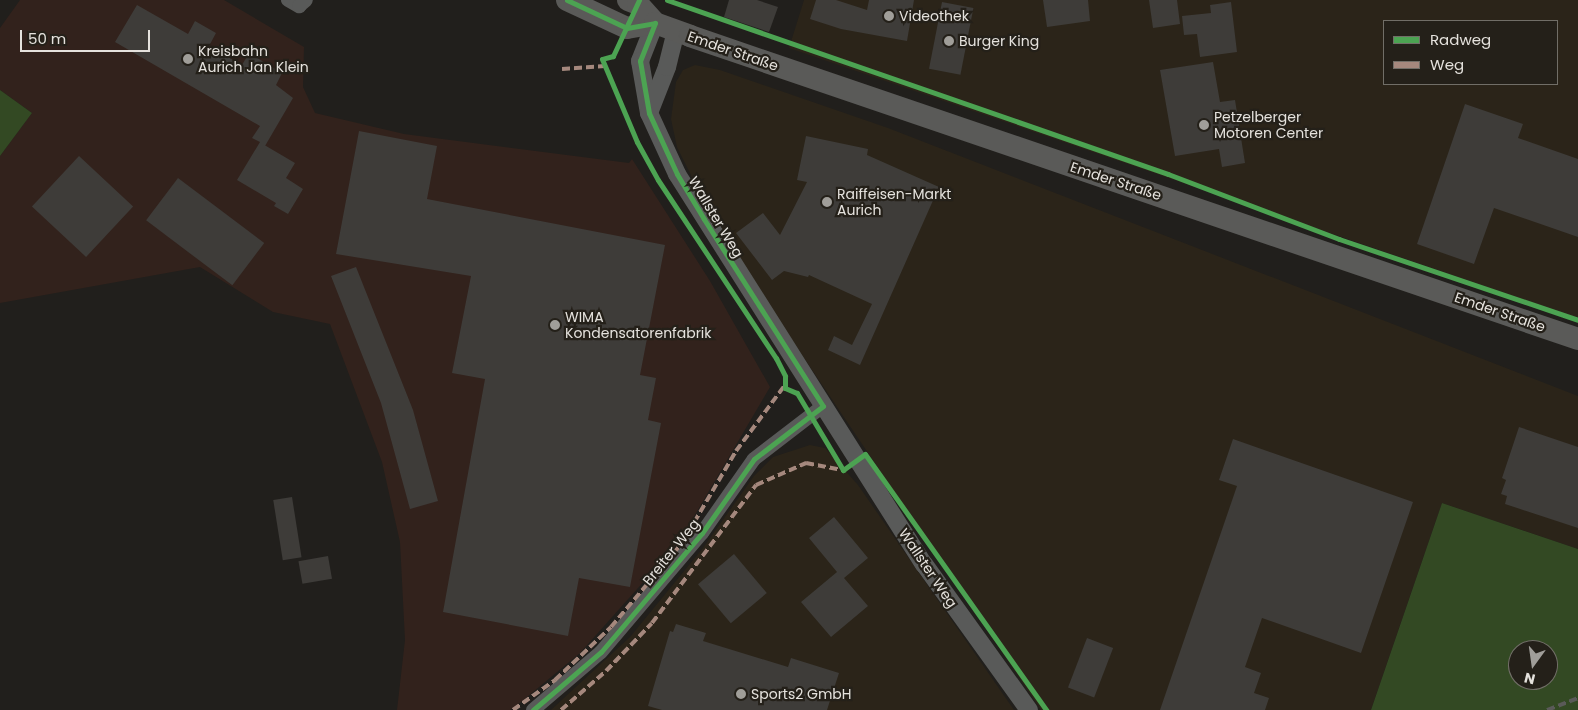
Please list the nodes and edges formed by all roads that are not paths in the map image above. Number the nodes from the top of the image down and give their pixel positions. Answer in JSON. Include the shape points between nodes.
{"nodes":[{"id":1,"x":288,"y":0,"type":"edge"},
{"id":2,"x":306,"y":0,"type":"edge"},
{"id":3,"x":567,"y":0,"type":"edge"},
{"id":4,"x":628,"y":0,"type":"edge"},
{"id":5,"x":655,"y":23,"type":"junction"},
{"id":6,"x":676,"y":30,"type":"junction"},
{"id":7,"x":649,"y":113,"type":"junction"},
{"id":8,"x":1578,"y":339,"type":"edge"},
{"id":9,"x":823,"y":406,"type":"junction"},
{"id":10,"x":533,"y":710,"type":"edge"},
{"id":11,"x":1029,"y":710,"type":"edge"}],
"edges":[{"from":1,"to":2,"type":"street","via":[[299,6]]},
{"from":3,"to":5,"type":"main road","name":"Emder Straße","via":[[627,28]]},
{"from":4,"to":5,"type":"main road","name":"Emder Straße","via":[[638,4]]},
{"from":5,"to":6,"type":"main road","name":"Emder Straße"},
{"from":5,"to":7,"type":"street","name":"Wallster Weg","via":[[640,62]]},
{"from":6,"to":7,"type":"street","via":[[667,67]]},
{"from":6,"to":8,"type":"main road","name":"Emder Straße"},
{"from":7,"to":9,"type":"street","name":"Wallster Weg","via":[[677,174]]},
{"from":9,"to":10,"type":"street","name":"Breiter Weg","via":[[754,459],[702,533],[601,652]]},
{"from":9,"to":11,"type":"street","name":"Wallster Weg","via":[[924,564]]}]}
